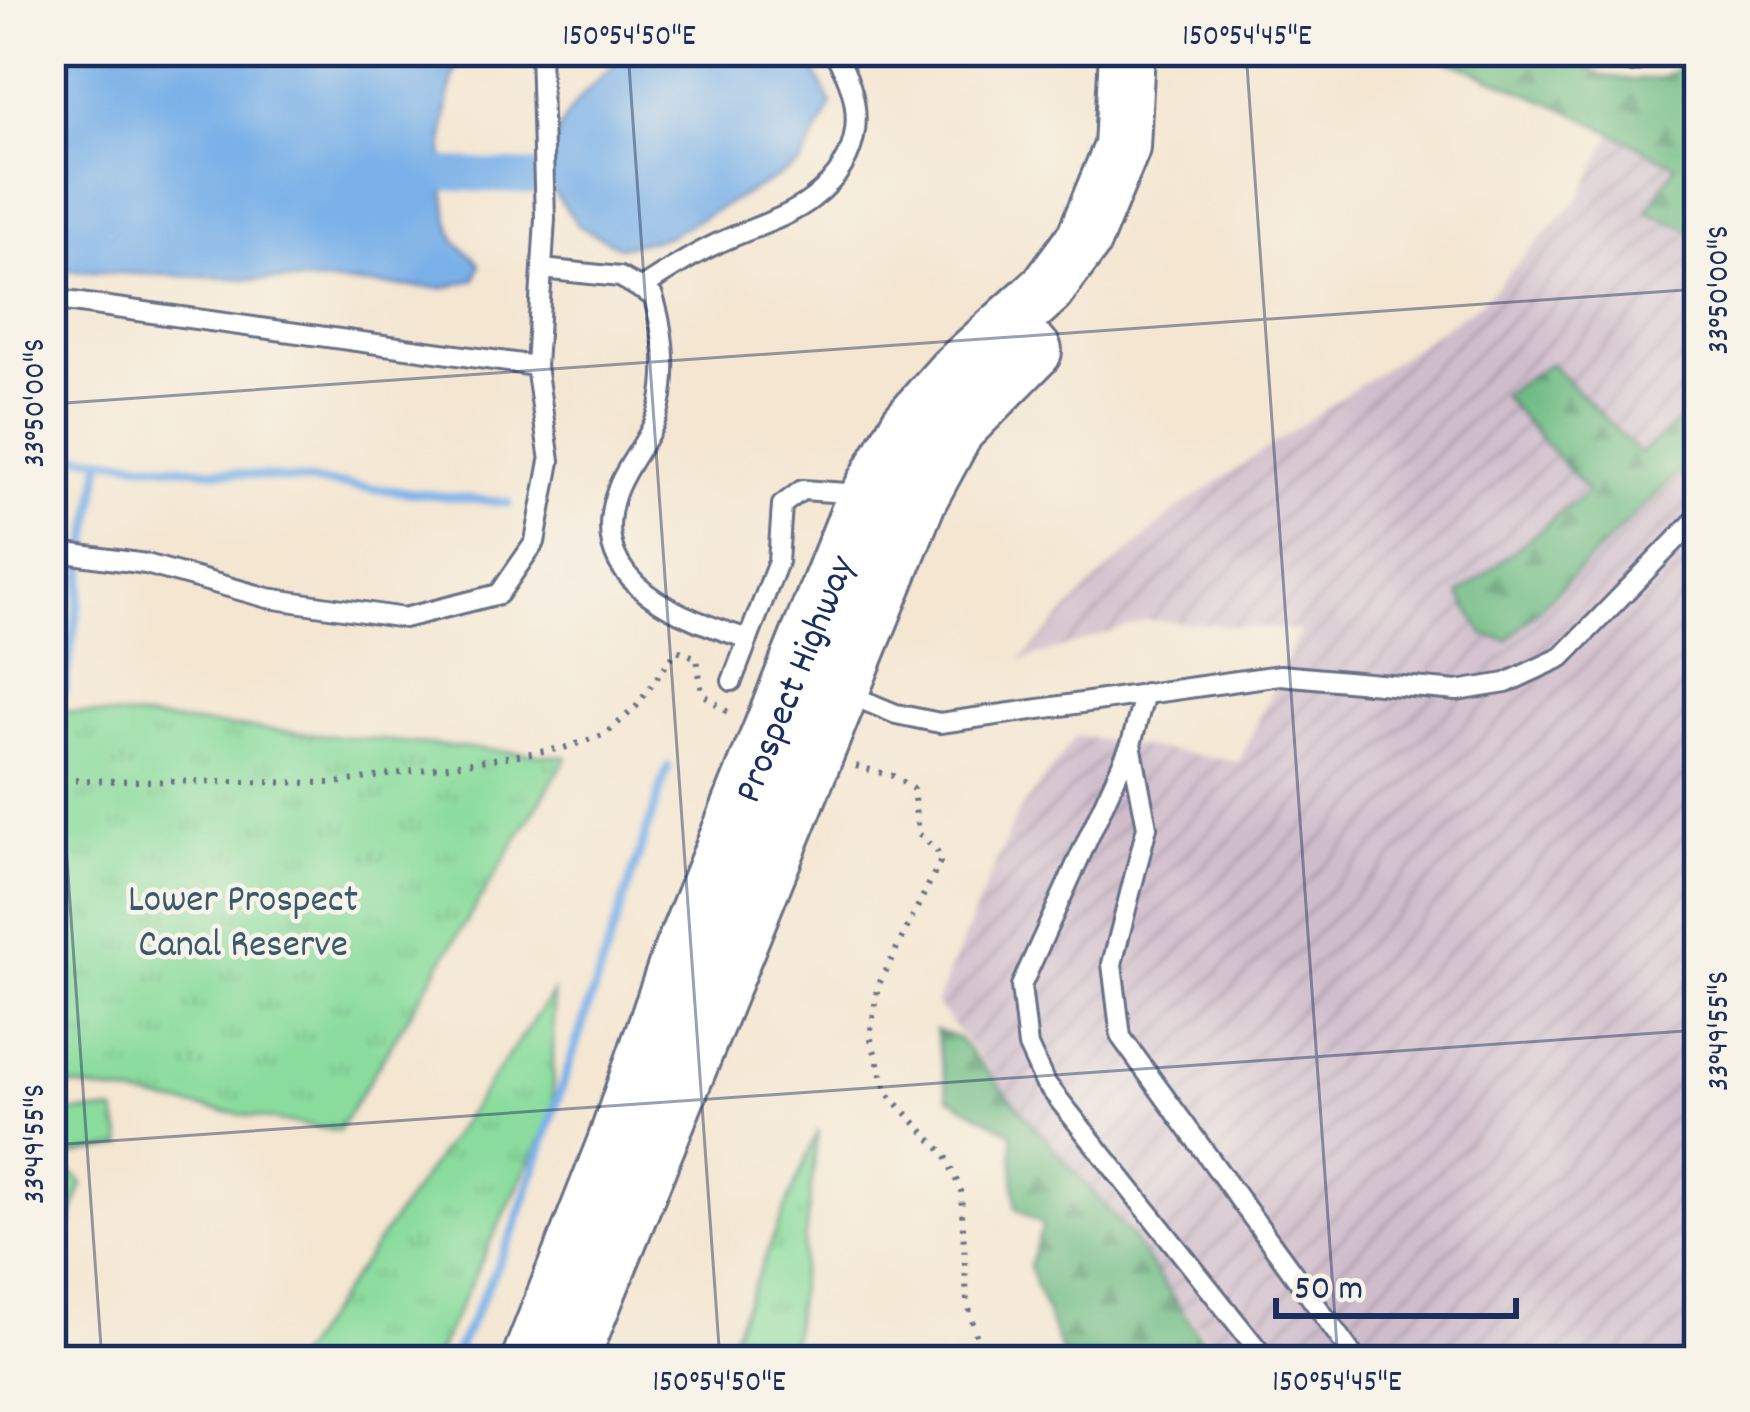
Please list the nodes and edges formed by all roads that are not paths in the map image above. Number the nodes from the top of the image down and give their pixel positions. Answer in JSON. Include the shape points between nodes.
{"nodes":[{"id":1,"x":540,"y":51,"type":"edge"},
{"id":2,"x":833,"y":51,"type":"edge"},
{"id":3,"x":1127,"y":51,"type":"edge"},
{"id":4,"x":1165,"y":51,"type":"edge"},
{"id":5,"x":1598,"y":51,"type":"edge"},
{"id":6,"x":1672,"y":51,"type":"edge"},
{"id":7,"x":542,"y":269,"type":"junction"},
{"id":8,"x":640,"y":289,"type":"junction"},
{"id":9,"x":51,"y":299,"type":"edge"},
{"id":10,"x":536,"y":366,"type":"junction"},
{"id":11,"x":867,"y":495,"type":"junction"},
{"id":12,"x":1699,"y":516,"type":"edge"},
{"id":13,"x":51,"y":551,"type":"edge"},
{"id":14,"x":748,"y":639,"type":"junction"},
{"id":15,"x":732,"y":680,"type":"dead end"},
{"id":16,"x":818,"y":682,"type":"junction"},
{"id":17,"x":1145,"y":693,"type":"junction"},
{"id":18,"x":1131,"y":744,"type":"junction"},
{"id":19,"x":529,"y":1361,"type":"edge"},
{"id":20,"x":570,"y":1361,"type":"edge"},
{"id":21,"x":1267,"y":1361,"type":"edge"},
{"id":22,"x":1357,"y":1361,"type":"edge"}],
"edges":[{"from":1,"to":7,"type":"lane"},
{"from":2,"to":8,"type":"lane","via":[[856,87],[855,142],[832,177],[813,199]]},
{"from":3,"to":11,"type":"main road","name":"Prospect Highway","via":[[1122,147],[1084,239],[1047,289],[908,424]]},
{"from":4,"to":16,"type":"main road","name":"Prospect Highway","via":[[1162,130],[1124,242],[1072,316],[983,397],[944,448]]},
{"from":5,"to":6,"type":"lane","via":[[1634,62]]},
{"from":7,"to":8,"type":"lane","via":[[620,278]]},
{"from":7,"to":10,"type":"lane"},
{"from":8,"to":14,"type":"lane","via":[[653,296],[664,330],[661,404],[615,494],[610,525],[618,556],[644,597]]},
{"from":9,"to":10,"type":"lane"},
{"from":10,"to":13,"type":"lane","via":[[550,461],[535,542],[499,594],[404,618]]},
{"from":11,"to":14,"type":"lane","via":[[802,490],[782,505],[778,562]]},
{"from":11,"to":16,"type":"main road","name":"Prospect Highway"},
{"from":12,"to":17,"type":"lane","via":[[1562,657],[1507,683],[1457,691],[1280,675]]},
{"from":14,"to":15,"type":"lane"},
{"from":16,"to":17,"type":"lane","via":[[940,723]]},
{"from":16,"to":19,"type":"main road","name":"Prospect Highway","via":[[679,958]]},
{"from":16,"to":20,"type":"main road","name":"Prospect Highway"},
{"from":17,"to":18,"type":"lane"},
{"from":18,"to":21,"type":"lane","via":[[1022,986],[1028,1046],[1044,1081]]},
{"from":18,"to":22,"type":"lane","via":[[1147,827],[1112,964],[1121,1037]]}]}
